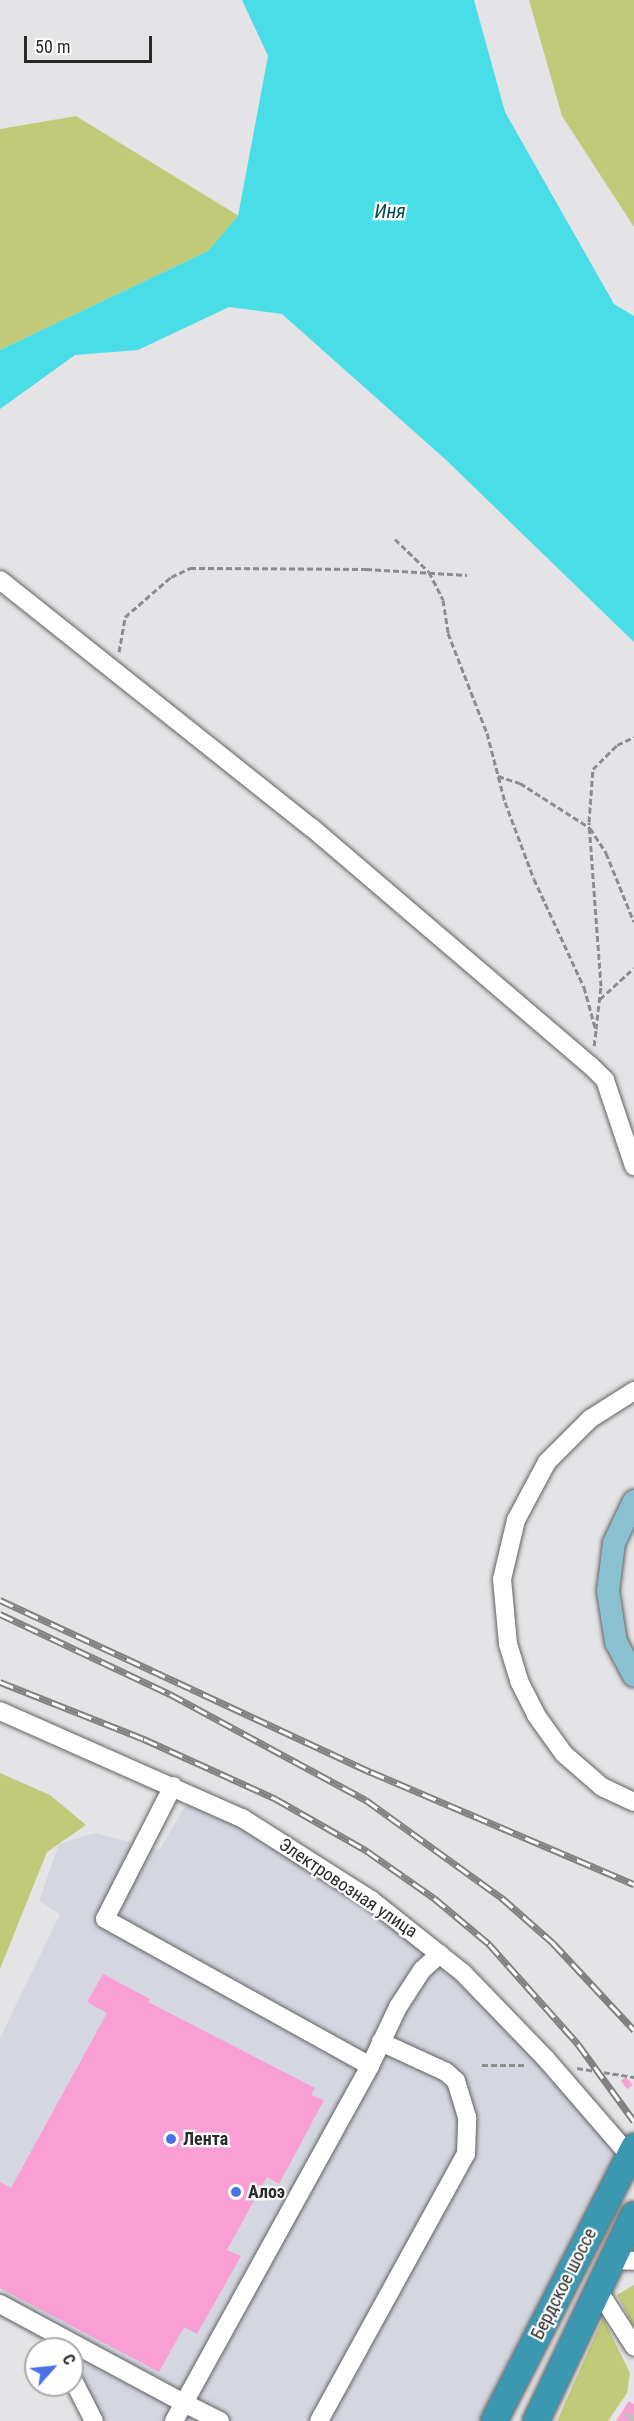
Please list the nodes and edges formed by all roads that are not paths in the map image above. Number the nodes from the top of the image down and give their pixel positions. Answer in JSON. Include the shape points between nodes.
{"nodes":[{"id":1,"x":0,"y":580,"type":"edge"},
{"id":2,"x":634,"y":1166,"type":"edge"},
{"id":3,"x":634,"y":1391,"type":"edge"},
{"id":4,"x":634,"y":1501,"type":"edge"},
{"id":5,"x":634,"y":1676,"type":"edge"},
{"id":6,"x":0,"y":1711,"type":"edge"},
{"id":7,"x":173,"y":1786,"type":"junction"},
{"id":8,"x":634,"y":1802,"type":"edge"},
{"id":9,"x":440,"y":1954,"type":"junction"},
{"id":10,"x":381,"y":2042,"type":"junction"},
{"id":11,"x":370,"y":2066,"type":"junction"},
{"id":12,"x":632,"y":2152,"type":"edge"},
{"id":13,"x":634,"y":2215,"type":"edge"},
{"id":14,"x":623,"y":2261,"type":"edge"},
{"id":15,"x":598,"y":2290,"type":"junction"},
{"id":16,"x":0,"y":2304,"type":"edge"},
{"id":17,"x":52,"y":2337,"type":"edge"},
{"id":18,"x":634,"y":2346,"type":"edge"},
{"id":19,"x":84,"y":2354,"type":"edge"},
{"id":20,"x":82,"y":2397,"type":"edge"},
{"id":21,"x":184,"y":2403,"type":"junction"},
{"id":22,"x":94,"y":2421,"type":"edge"},
{"id":23,"x":174,"y":2421,"type":"edge"},
{"id":24,"x":220,"y":2421,"type":"edge"},
{"id":25,"x":319,"y":2421,"type":"edge"},
{"id":26,"x":494,"y":2421,"type":"edge"},
{"id":27,"x":536,"y":2421,"type":"edge"}],
"edges":[{"from":1,"to":2,"type":"street","via":[[311,827],[591,1066],[605,1080]]},
{"from":3,"to":8,"type":"street","via":[[590,1419],[547,1462],[516,1520],[502,1579],[508,1644],[519,1681],[536,1714],[564,1754],[602,1787]]},
{"from":4,"to":5,"type":"main road","via":[[614,1543],[608,1591],[616,1642]]},
{"from":6,"to":7,"type":"street","name":"Электровозная улица"},
{"from":7,"to":9,"type":"street","name":"Электровозная улица","via":[[242,1818],[371,1900]]},
{"from":7,"to":11,"type":"street","via":[[105,1919]]},
{"from":9,"to":10,"type":"street","via":[[422,1971]]},
{"from":9,"to":12,"type":"street","name":"Электровозная улица","via":[[546,2059]]},
{"from":10,"to":11,"type":"street"},
{"from":10,"to":25,"type":"street","via":[[446,2072],[456,2082],[467,2117],[466,2154]]},
{"from":11,"to":21,"type":"street"},
{"from":12,"to":26,"type":"highway","name":"Бердское шоссе"},
{"from":13,"to":14,"type":"highway","name":"Бердское шоссе"},
{"from":14,"to":15,"type":"highway","name":"Бердское шоссе"},
{"from":15,"to":18,"type":"street"},
{"from":15,"to":27,"type":"highway","name":"Бердское шоссе"},
{"from":16,"to":17,"type":"street"},
{"from":19,"to":21,"type":"street"},
{"from":20,"to":22,"type":"street"},
{"from":21,"to":23,"type":"street"},
{"from":21,"to":24,"type":"street"}]}
